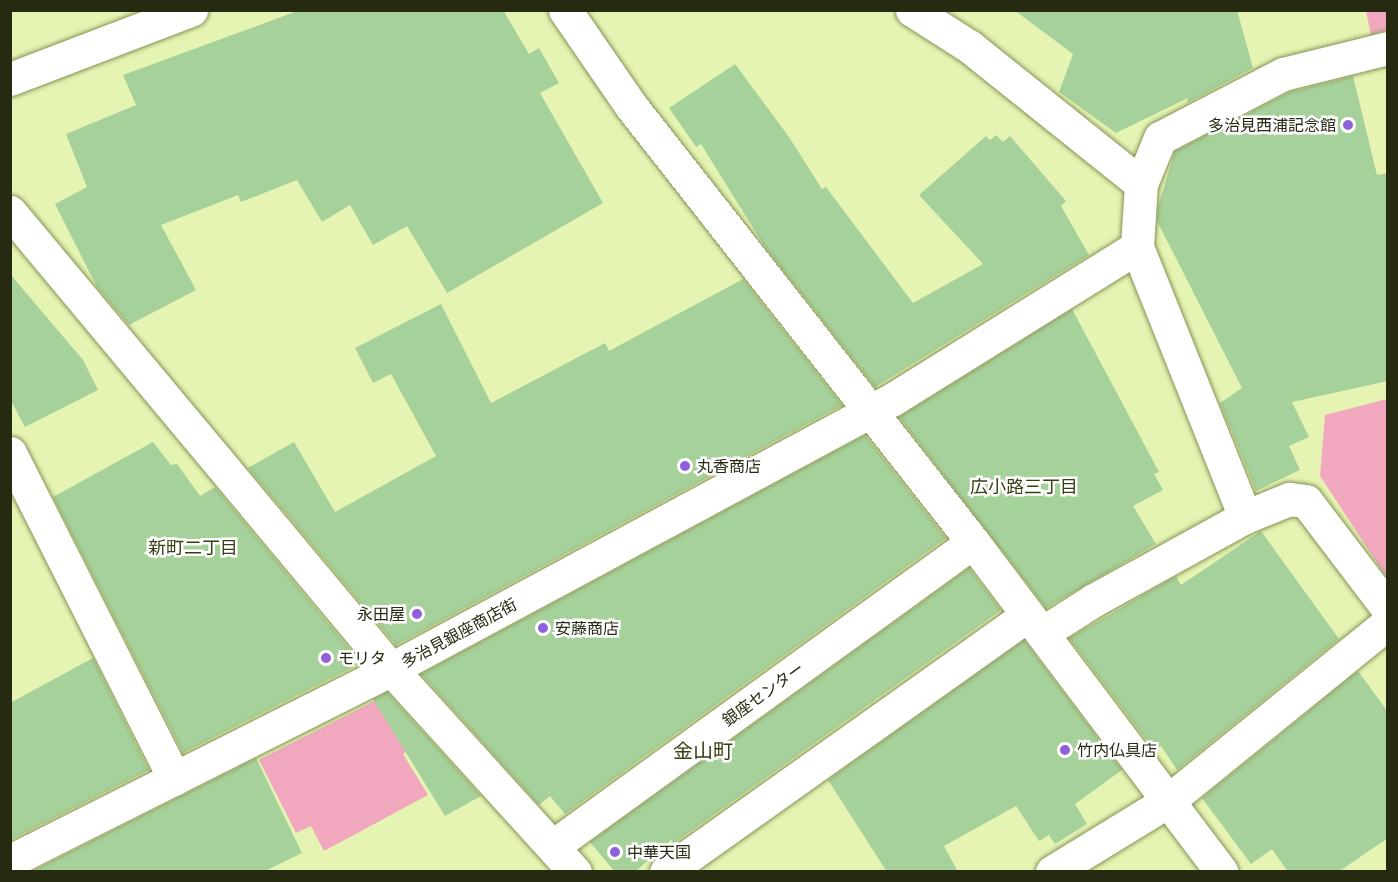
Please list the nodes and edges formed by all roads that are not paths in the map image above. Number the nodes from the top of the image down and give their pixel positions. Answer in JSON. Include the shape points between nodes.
{"nodes":[{"id":1,"x":191,"y":10,"type":"edge"},
{"id":2,"x":565,"y":10,"type":"edge"},
{"id":3,"x":912,"y":10,"type":"edge"},
{"id":4,"x":953,"y":21,"type":"edge"},
{"id":5,"x":1388,"y":48,"type":"edge"},
{"id":6,"x":10,"y":79,"type":"edge"},
{"id":7,"x":1141,"y":184,"type":"junction"},
{"id":8,"x":10,"y":212,"type":"edge"},
{"id":9,"x":1137,"y":247,"type":"junction"},
{"id":10,"x":870,"y":412,"type":"junction"},
{"id":11,"x":10,"y":453,"type":"edge"},
{"id":12,"x":1245,"y":517,"type":"junction"},
{"id":13,"x":973,"y":542,"type":"junction"},
{"id":14,"x":1388,"y":609,"type":"edge"},
{"id":15,"x":1388,"y":623,"type":"edge"},
{"id":16,"x":1035,"y":624,"type":"junction"},
{"id":17,"x":391,"y":669,"type":"junction"},
{"id":18,"x":175,"y":779,"type":"junction"},
{"id":19,"x":1168,"y":801,"type":"junction"},
{"id":20,"x":553,"y":846,"type":"junction"},
{"id":21,"x":10,"y":861,"type":"edge"},
{"id":22,"x":575,"y":872,"type":"edge"},
{"id":23,"x":666,"y":872,"type":"edge"},
{"id":24,"x":1052,"y":872,"type":"edge"},
{"id":25,"x":1222,"y":872,"type":"edge"}],
"edges":[{"from":1,"to":6,"type":"street"},
{"from":2,"to":10,"type":"street","via":[[631,106]]},
{"from":3,"to":4,"type":"street"},
{"from":4,"to":7,"type":"street"},
{"from":5,"to":7,"type":"street","via":[[1283,74],[1160,138]]},
{"from":7,"to":9,"type":"street"},
{"from":8,"to":17,"type":"street"},
{"from":9,"to":10,"type":"street","name":"多治見銀座商店街"},
{"from":9,"to":12,"type":"street"},
{"from":10,"to":13,"type":"street"},
{"from":10,"to":17,"type":"street","name":"多治見銀座商店街"},
{"from":11,"to":18,"type":"street"},
{"from":12,"to":14,"type":"street","via":[[1289,499],[1306,501]]},
{"from":12,"to":16,"type":"street","via":[[1094,600]]},
{"from":13,"to":16,"type":"street"},
{"from":13,"to":20,"type":"street","name":"銀座センター"},
{"from":15,"to":19,"type":"street"},
{"from":16,"to":19,"type":"street"},
{"from":16,"to":23,"type":"street"},
{"from":17,"to":18,"type":"street","name":"多治見銀座商店街"},
{"from":17,"to":20,"type":"street"},
{"from":18,"to":21,"type":"street","name":"多治見銀座商店街"},
{"from":19,"to":24,"type":"street"},
{"from":19,"to":25,"type":"street"},
{"from":20,"to":22,"type":"street"}]}
